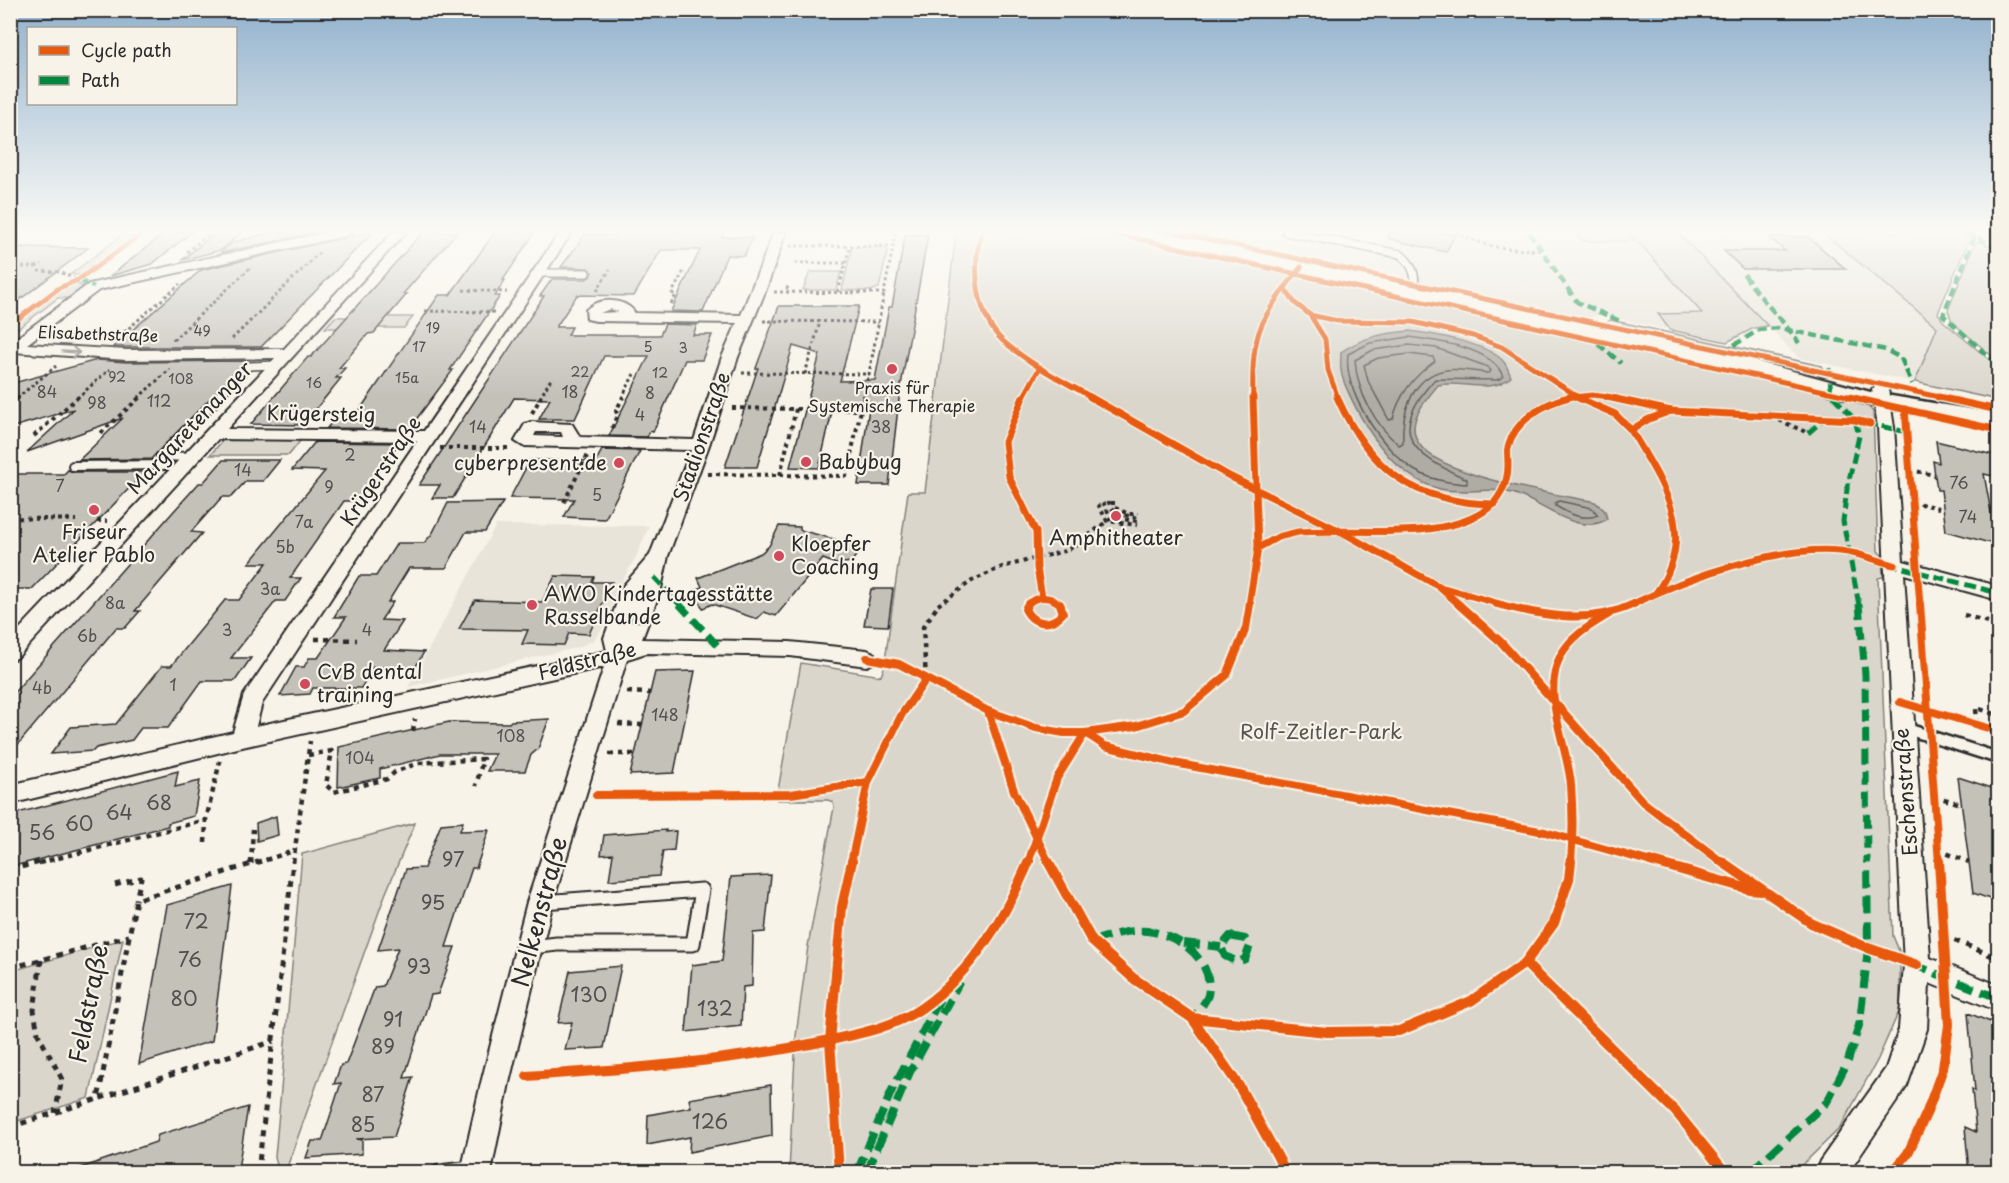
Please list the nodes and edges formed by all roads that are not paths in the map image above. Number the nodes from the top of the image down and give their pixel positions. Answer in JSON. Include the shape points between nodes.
{"nodes":[{"id":1,"x":94,"y":287,"type":"edge"},
{"id":2,"x":349,"y":287,"type":"edge"},
{"id":3,"x":529,"y":287,"type":"edge"},
{"id":4,"x":760,"y":287,"type":"edge"},
{"id":5,"x":1392,"y":287,"type":"edge"},
{"id":6,"x":1415,"y":287,"type":"edge"},
{"id":7,"x":1414,"y":292,"type":"junction"},
{"id":8,"x":624,"y":318,"type":"dead end"},
{"id":9,"x":746,"y":319,"type":"junction"},
{"id":10,"x":283,"y":359,"type":"junction"},
{"id":11,"x":1881,"y":394,"type":"junction"},
{"id":12,"x":1998,"y":420,"type":"edge"},
{"id":13,"x":212,"y":434,"type":"junction"},
{"id":14,"x":527,"y":434,"type":"road end"},
{"id":15,"x":425,"y":442,"type":"junction"},
{"id":16,"x":701,"y":445,"type":"junction"},
{"id":17,"x":191,"y":457,"type":"junction"},
{"id":18,"x":168,"y":465,"type":"dead end"},
{"id":19,"x":73,"y":466,"type":"dead end"},
{"id":20,"x":1894,"y":565,"type":"junction"},
{"id":21,"x":1998,"y":593,"type":"edge"},
{"id":22,"x":10,"y":653,"type":"edge"},
{"id":23,"x":618,"y":656,"type":"junction"},
{"id":24,"x":867,"y":658,"type":"dead end"},
{"id":25,"x":1902,"y":727,"type":"junction"},
{"id":26,"x":233,"y":741,"type":"junction"},
{"id":27,"x":1998,"y":758,"type":"edge"},
{"id":28,"x":10,"y":795,"type":"edge"},
{"id":29,"x":540,"y":902,"type":"junction"},
{"id":30,"x":529,"y":947,"type":"junction"},
{"id":31,"x":1917,"y":965,"type":"junction"},
{"id":32,"x":1998,"y":998,"type":"edge"},
{"id":33,"x":476,"y":1170,"type":"edge"},
{"id":34,"x":439,"y":1173,"type":"edge"},
{"id":35,"x":1831,"y":1173,"type":"edge"}],
"edges":[{"from":1,"to":10,"type":"street","name":"Elisabethstraße","one_way":true,"via":[[13,348]]},
{"from":2,"to":10,"type":"street","name":"Margaretenanger"},
{"from":3,"to":15,"type":"street","name":"Krügerstraße"},
{"from":4,"to":9,"type":"street","name":"Stadionstraße"},
{"from":5,"to":7,"type":"main road"},
{"from":6,"to":7,"type":"lane"},
{"from":7,"to":11,"type":"main road","via":[[1782,376]]},
{"from":8,"to":9,"type":"street"},
{"from":9,"to":16,"type":"street","name":"Stadionstraße"},
{"from":10,"to":13,"type":"street","name":"Margaretenanger"},
{"from":10,"to":17,"type":"lane","via":[[249,366],[162,456]]},
{"from":11,"to":12,"type":"main road","via":[[1958,416]]},
{"from":11,"to":20,"type":"street","name":"Eschenstraße"},
{"from":13,"to":15,"type":"street","name":"Krügersteig"},
{"from":13,"to":17,"type":"street","name":"Margaretenanger"},
{"from":14,"to":16,"type":"street","via":[[574,441]]},
{"from":15,"to":26,"type":"street","name":"Krügerstraße","via":[[252,701]]},
{"from":16,"to":23,"type":"street","name":"Stadionstraße","via":[[633,638]]},
{"from":17,"to":22,"type":"street","name":"Margaretenanger"},
{"from":18,"to":19,"type":"lane"},
{"from":20,"to":21,"type":"street"},
{"from":20,"to":25,"type":"street","name":"Eschenstraße"},
{"from":23,"to":24,"type":"street","name":"Feldstraße","via":[[645,646],[674,646],[790,649]]},
{"from":23,"to":26,"type":"street","name":"Feldstraße"},
{"from":23,"to":29,"type":"street","name":"Nelkenstraße"},
{"from":25,"to":27,"type":"lane"},
{"from":25,"to":31,"type":"street","name":"Eschenstraße"},
{"from":26,"to":28,"type":"street","name":"Feldstraße"},
{"from":29,"to":30,"type":"street","name":"Nelkenstraße"},
{"from":29,"to":30,"type":"lane","via":[[702,890],[693,945]]},
{"from":30,"to":33,"type":"street","name":"Nelkenstraße"},
{"from":31,"to":32,"type":"street"},
{"from":31,"to":35,"type":"street","name":"Eschenstraße","via":[[1913,1029],[1897,1076]]},
{"from":33,"to":34,"type":"lane"}]}
